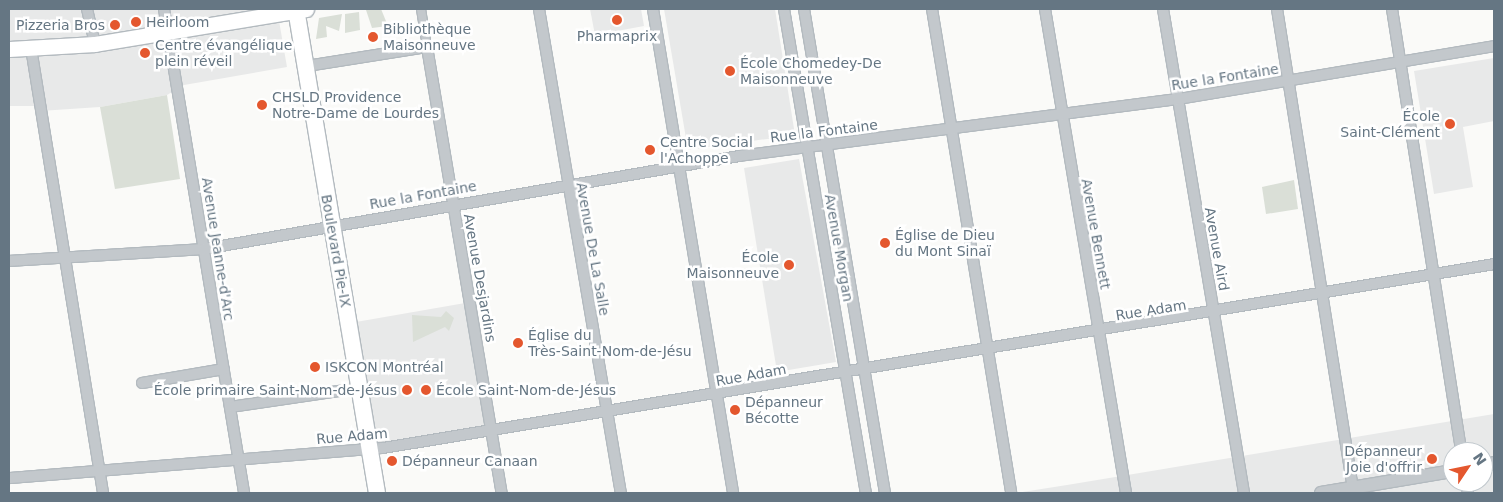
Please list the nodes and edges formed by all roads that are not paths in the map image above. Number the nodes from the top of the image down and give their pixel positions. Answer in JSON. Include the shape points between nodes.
{"nodes":[{"id":1,"x":87,"y":9,"type":"edge"},
{"id":2,"x":164,"y":9,"type":"edge"},
{"id":3,"x":301,"y":9,"type":"edge"},
{"id":4,"x":421,"y":9,"type":"edge"},
{"id":5,"x":539,"y":9,"type":"edge"},
{"id":6,"x":653,"y":9,"type":"edge"},
{"id":7,"x":784,"y":9,"type":"edge"},
{"id":8,"x":804,"y":9,"type":"edge"},
{"id":9,"x":932,"y":9,"type":"edge"},
{"id":10,"x":1045,"y":9,"type":"edge"},
{"id":11,"x":1163,"y":9,"type":"edge"},
{"id":12,"x":1277,"y":9,"type":"edge"},
{"id":13,"x":1392,"y":9,"type":"edge"},
{"id":14,"x":168,"y":32,"type":"junction"},
{"id":15,"x":96,"y":44,"type":"junction"},
{"id":16,"x":1494,"y":46,"type":"edge"},
{"id":17,"x":428,"y":47,"type":"junction"},
{"id":18,"x":31,"y":48,"type":"junction"},
{"id":19,"x":9,"y":49,"type":"edge"},
{"id":20,"x":1400,"y":63,"type":"junction"},
{"id":21,"x":313,"y":65,"type":"junction"},
{"id":22,"x":1289,"y":81,"type":"junction"},
{"id":23,"x":1178,"y":99,"type":"junction"},
{"id":24,"x":1063,"y":114,"type":"junction"},
{"id":25,"x":952,"y":128,"type":"junction"},
{"id":26,"x":826,"y":144,"type":"junction"},
{"id":27,"x":808,"y":146,"type":"junction"},
{"id":28,"x":679,"y":166,"type":"junction"},
{"id":29,"x":568,"y":185,"type":"junction"},
{"id":30,"x":453,"y":203,"type":"junction"},
{"id":31,"x":335,"y":224,"type":"junction"},
{"id":32,"x":204,"y":249,"type":"junction"},
{"id":33,"x":64,"y":256,"type":"junction"},
{"id":34,"x":9,"y":261,"type":"edge"},
{"id":35,"x":1494,"y":264,"type":"edge"},
{"id":36,"x":1434,"y":275,"type":"junction"},
{"id":37,"x":1322,"y":295,"type":"junction"},
{"id":38,"x":1214,"y":314,"type":"junction"},
{"id":39,"x":1099,"y":332,"type":"junction"},
{"id":40,"x":988,"y":349,"type":"junction"},
{"id":41,"x":224,"y":369,"type":"junction"},
{"id":42,"x":865,"y":370,"type":"junction"},
{"id":43,"x":847,"y":373,"type":"junction"},
{"id":44,"x":142,"y":383,"type":"dead end"},
{"id":45,"x":339,"y":391,"type":"dead end"},
{"id":46,"x":718,"y":395,"type":"junction"},
{"id":47,"x":230,"y":407,"type":"junction"},
{"id":48,"x":607,"y":414,"type":"junction"},
{"id":49,"x":492,"y":431,"type":"junction"},
{"id":50,"x":1459,"y":442,"type":"edge"},
{"id":51,"x":374,"y":449,"type":"junction"},
{"id":52,"x":239,"y":460,"type":"junction"},
{"id":53,"x":99,"y":470,"type":"junction"},
{"id":54,"x":1443,"y":472,"type":"edge"},
{"id":55,"x":9,"y":478,"type":"edge"},
{"id":56,"x":1354,"y":491,"type":"edge"},
{"id":57,"x":103,"y":493,"type":"edge"},
{"id":58,"x":244,"y":493,"type":"edge"},
{"id":59,"x":377,"y":493,"type":"edge"},
{"id":60,"x":384,"y":493,"type":"edge"},
{"id":61,"x":502,"y":493,"type":"edge"},
{"id":62,"x":621,"y":493,"type":"edge"},
{"id":63,"x":733,"y":493,"type":"edge"},
{"id":64,"x":866,"y":493,"type":"edge"},
{"id":65,"x":885,"y":493,"type":"edge"},
{"id":66,"x":1011,"y":493,"type":"edge"},
{"id":67,"x":1126,"y":493,"type":"edge"},
{"id":68,"x":1244,"y":493,"type":"edge"},
{"id":69,"x":1321,"y":493,"type":"edge"}],
"edges":[{"from":1,"to":15,"type":"street"},
{"from":2,"to":14,"type":"street","name":"Avenue Jeanne-d'Arc"},
{"from":3,"to":14,"type":"main road"},
{"from":3,"to":21,"type":"main road","name":"Boulevard Pie-IX"},
{"from":3,"to":31,"type":"main road","name":"Boulevard Pie-IX"},
{"from":4,"to":17,"type":"street","name":"Avenue Desjardins"},
{"from":5,"to":29,"type":"street","name":"Avenue De La Salle"},
{"from":6,"to":28,"type":"street"},
{"from":7,"to":27,"type":"street","name":"Avenue Morgan"},
{"from":8,"to":26,"type":"street","name":"Avenue Morgan"},
{"from":9,"to":25,"type":"street"},
{"from":10,"to":24,"type":"street","name":"Avenue Bennett"},
{"from":11,"to":23,"type":"street","name":"Avenue Aird"},
{"from":12,"to":22,"type":"street"},
{"from":13,"to":20,"type":"street"},
{"from":14,"to":15,"type":"main road"},
{"from":14,"to":32,"type":"street","name":"Avenue Jeanne-d'Arc"},
{"from":15,"to":18,"type":"main road"},
{"from":16,"to":20,"type":"street","name":"Rue la Fontaine"},
{"from":17,"to":21,"type":"street"},
{"from":17,"to":30,"type":"street","name":"Avenue Desjardins"},
{"from":18,"to":19,"type":"main road"},
{"from":18,"to":33,"type":"street"},
{"from":20,"to":22,"type":"street","name":"Rue la Fontaine"},
{"from":20,"to":36,"type":"street"},
{"from":21,"to":31,"type":"main road","name":"Boulevard Pie-IX"},
{"from":22,"to":23,"type":"street","name":"Rue la Fontaine"},
{"from":22,"to":37,"type":"street"},
{"from":23,"to":24,"type":"street","name":"Rue la Fontaine"},
{"from":23,"to":38,"type":"street","name":"Avenue Aird"},
{"from":24,"to":25,"type":"street","name":"Rue la Fontaine"},
{"from":24,"to":39,"type":"street","name":"Avenue Bennett"},
{"from":25,"to":26,"type":"street","name":"Rue la Fontaine"},
{"from":25,"to":40,"type":"street"},
{"from":26,"to":27,"type":"street","name":"Rue la Fontaine"},
{"from":26,"to":42,"type":"street","name":"Avenue Morgan"},
{"from":27,"to":28,"type":"street","name":"Rue la Fontaine"},
{"from":27,"to":43,"type":"street","name":"Avenue Morgan"},
{"from":28,"to":29,"type":"street","name":"Rue la Fontaine"},
{"from":28,"to":46,"type":"street"},
{"from":29,"to":30,"type":"street","name":"Rue la Fontaine"},
{"from":29,"to":48,"type":"street","name":"Avenue De La Salle"},
{"from":30,"to":31,"type":"street","name":"Rue la Fontaine"},
{"from":30,"to":49,"type":"street","name":"Avenue Desjardins"},
{"from":31,"to":32,"type":"street","name":"Rue la Fontaine"},
{"from":31,"to":51,"type":"main road","name":"Boulevard Pie-IX"},
{"from":31,"to":51,"type":"main road","name":"Boulevard Pie-IX","via":[[360,387]]},
{"from":32,"to":33,"type":"street","name":"Rue la Fontaine"},
{"from":32,"to":41,"type":"street","name":"Avenue Jeanne-d'Arc"},
{"from":33,"to":34,"type":"street","name":"Rue la Fontaine"},
{"from":33,"to":53,"type":"street"},
{"from":35,"to":36,"type":"street","name":"Rue Adam"},
{"from":36,"to":37,"type":"street","name":"Rue Adam"},
{"from":36,"to":50,"type":"street"},
{"from":37,"to":38,"type":"street","name":"Rue Adam"},
{"from":37,"to":56,"type":"street"},
{"from":38,"to":39,"type":"street","name":"Rue Adam"},
{"from":38,"to":68,"type":"street","name":"Avenue Aird"},
{"from":39,"to":40,"type":"street","name":"Rue Adam"},
{"from":39,"to":67,"type":"street","name":"Avenue Bennett"},
{"from":40,"to":42,"type":"street","name":"Rue Adam"},
{"from":40,"to":66,"type":"street"},
{"from":41,"to":44,"type":"street"},
{"from":41,"to":47,"type":"street","name":"Avenue Jeanne-d'Arc"},
{"from":42,"to":43,"type":"street","name":"Rue Adam"},
{"from":42,"to":65,"type":"street","name":"Avenue Morgan"},
{"from":43,"to":46,"type":"street","name":"Rue Adam"},
{"from":43,"to":64,"type":"street","name":"Avenue Morgan"},
{"from":45,"to":47,"type":"street"},
{"from":46,"to":48,"type":"street","name":"Rue Adam"},
{"from":46,"to":63,"type":"street"},
{"from":47,"to":52,"type":"street","name":"Avenue Jeanne-d'Arc"},
{"from":48,"to":49,"type":"street","name":"Rue Adam"},
{"from":48,"to":62,"type":"street","name":"Avenue De La Salle"},
{"from":49,"to":51,"type":"street","name":"Rue Adam"},
{"from":49,"to":61,"type":"street","name":"Avenue Desjardins"},
{"from":51,"to":52,"type":"street","name":"Rue Adam"},
{"from":51,"to":59,"type":"main road","name":"Boulevard Pie-IX"},
{"from":51,"to":60,"type":"main road","name":"Boulevard Pie-IX"},
{"from":52,"to":53,"type":"street","name":"Rue Adam"},
{"from":52,"to":58,"type":"street","name":"Avenue Jeanne-d'Arc"},
{"from":53,"to":55,"type":"street","name":"Rue Adam"},
{"from":53,"to":57,"type":"street"},
{"from":54,"to":56,"type":"street"},
{"from":56,"to":69,"type":"street"}]}
